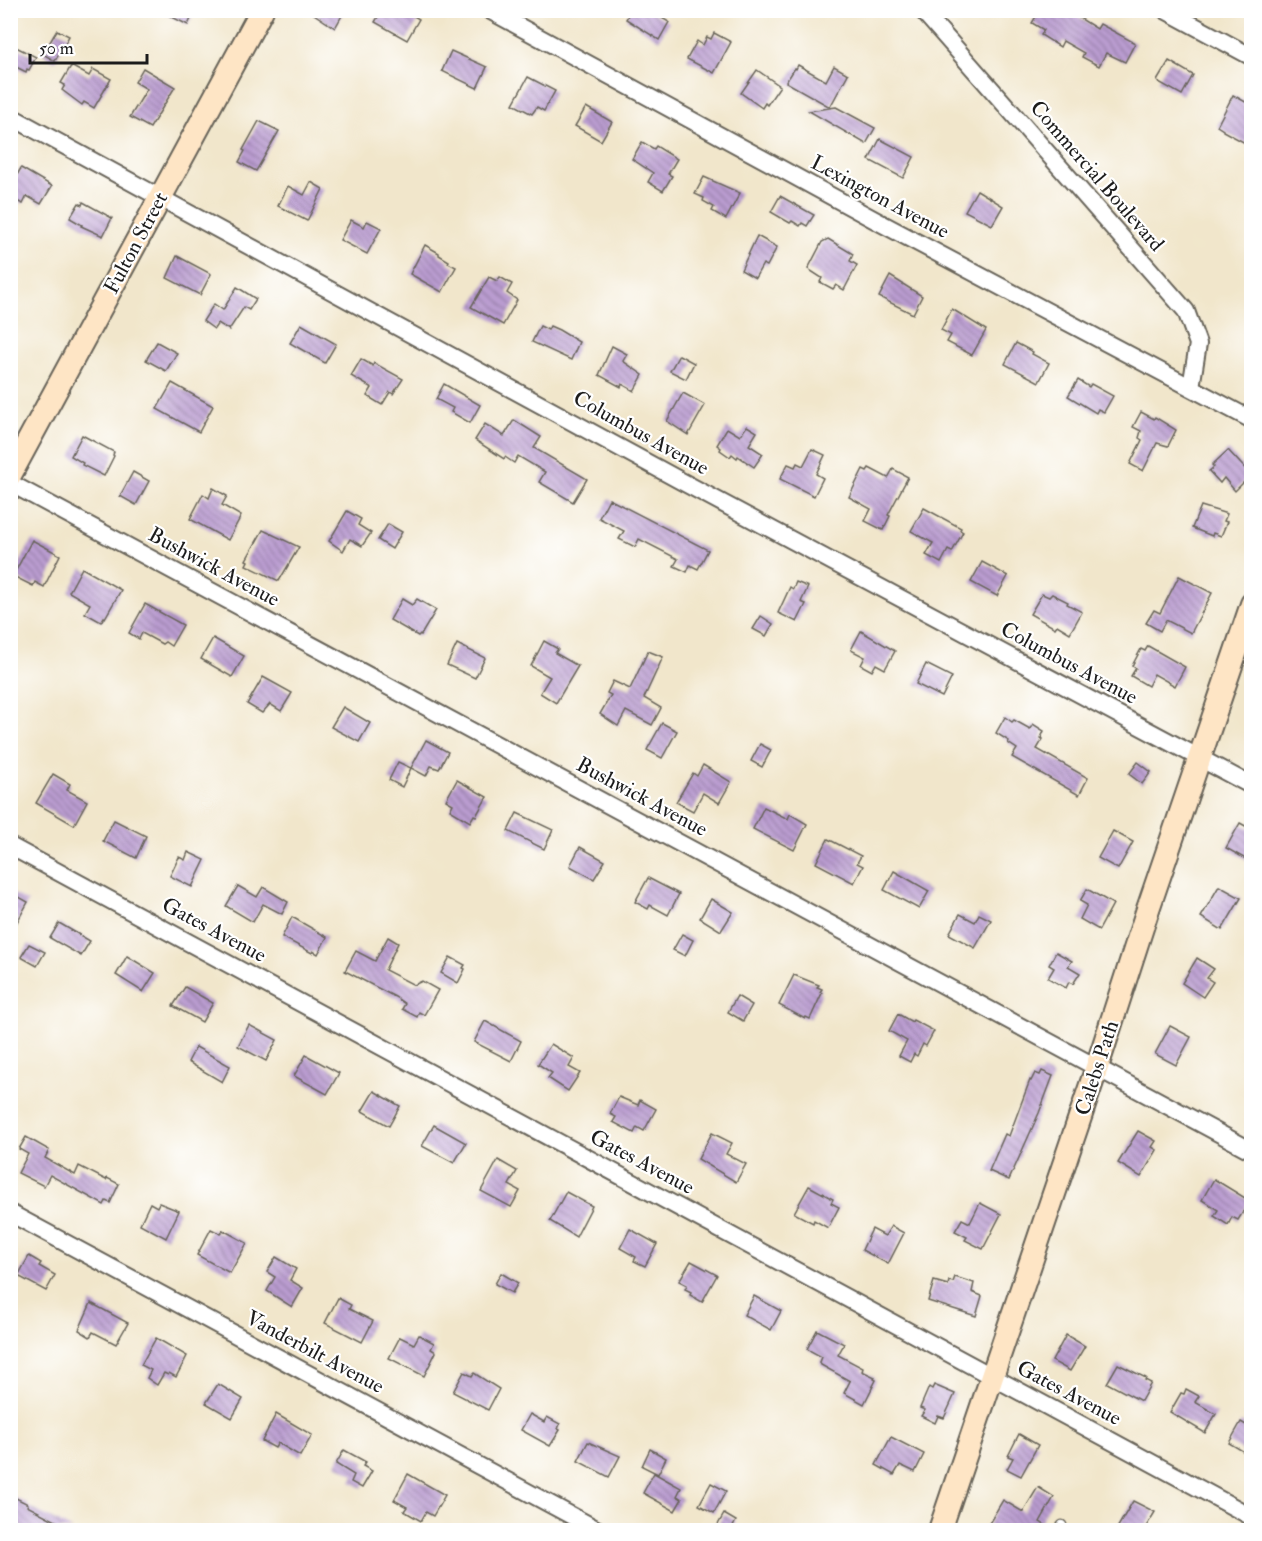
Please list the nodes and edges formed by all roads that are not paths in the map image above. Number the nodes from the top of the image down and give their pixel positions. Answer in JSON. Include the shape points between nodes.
{"nodes":[{"id":1,"x":262,"y":10,"type":"edge"},
{"id":2,"x":489,"y":10,"type":"edge"},
{"id":3,"x":922,"y":10,"type":"edge"},
{"id":4,"x":1165,"y":10,"type":"edge"},
{"id":5,"x":1251,"y":57,"type":"edge"},
{"id":6,"x":10,"y":116,"type":"edge"},
{"id":7,"x":161,"y":197,"type":"junction"},
{"id":8,"x":1191,"y":387,"type":"junction"},
{"id":9,"x":1251,"y":420,"type":"edge"},
{"id":10,"x":10,"y":475,"type":"edge"},
{"id":11,"x":10,"y":483,"type":"edge"},
{"id":12,"x":1251,"y":604,"type":"edge"},
{"id":13,"x":1200,"y":758,"type":"junction"},
{"id":14,"x":1251,"y":786,"type":"edge"},
{"id":15,"x":10,"y":846,"type":"edge"},
{"id":16,"x":1097,"y":1067,"type":"junction"},
{"id":17,"x":1251,"y":1150,"type":"edge"},
{"id":18,"x":10,"y":1213,"type":"edge"},
{"id":19,"x":991,"y":1377,"type":"junction"},
{"id":20,"x":1251,"y":1517,"type":"edge"},
{"id":21,"x":598,"y":1530,"type":"edge"},
{"id":22,"x":941,"y":1530,"type":"edge"}],
"edges":[{"from":1,"to":7,"type":"street","name":"Fulton Street"},
{"from":2,"to":8,"type":"street","name":"Lexington Avenue"},
{"from":3,"to":8,"type":"street","name":"Commercial Boulevard","via":[[1186,311],[1198,344]]},
{"from":4,"to":5,"type":"street"},
{"from":6,"to":7,"type":"street","name":"Columbus Avenue"},
{"from":7,"to":10,"type":"street","name":"Fulton Street"},
{"from":7,"to":13,"type":"street","name":"Columbus Avenue"},
{"from":8,"to":9,"type":"street","name":"Lexington Avenue"},
{"from":11,"to":16,"type":"street","name":"Bushwick Avenue"},
{"from":12,"to":13,"type":"street","name":"Calebs Path"},
{"from":13,"to":14,"type":"street","name":"Columbus Avenue"},
{"from":13,"to":16,"type":"street","name":"Calebs Path"},
{"from":15,"to":19,"type":"street","name":"Gates Avenue"},
{"from":16,"to":17,"type":"street","name":"Bushwick Avenue"},
{"from":16,"to":19,"type":"street","name":"Calebs Path"},
{"from":18,"to":21,"type":"street","name":"Vanderbilt Avenue"},
{"from":19,"to":20,"type":"street","name":"Gates Avenue"},
{"from":19,"to":22,"type":"street","name":"Calebs Path"}]}
